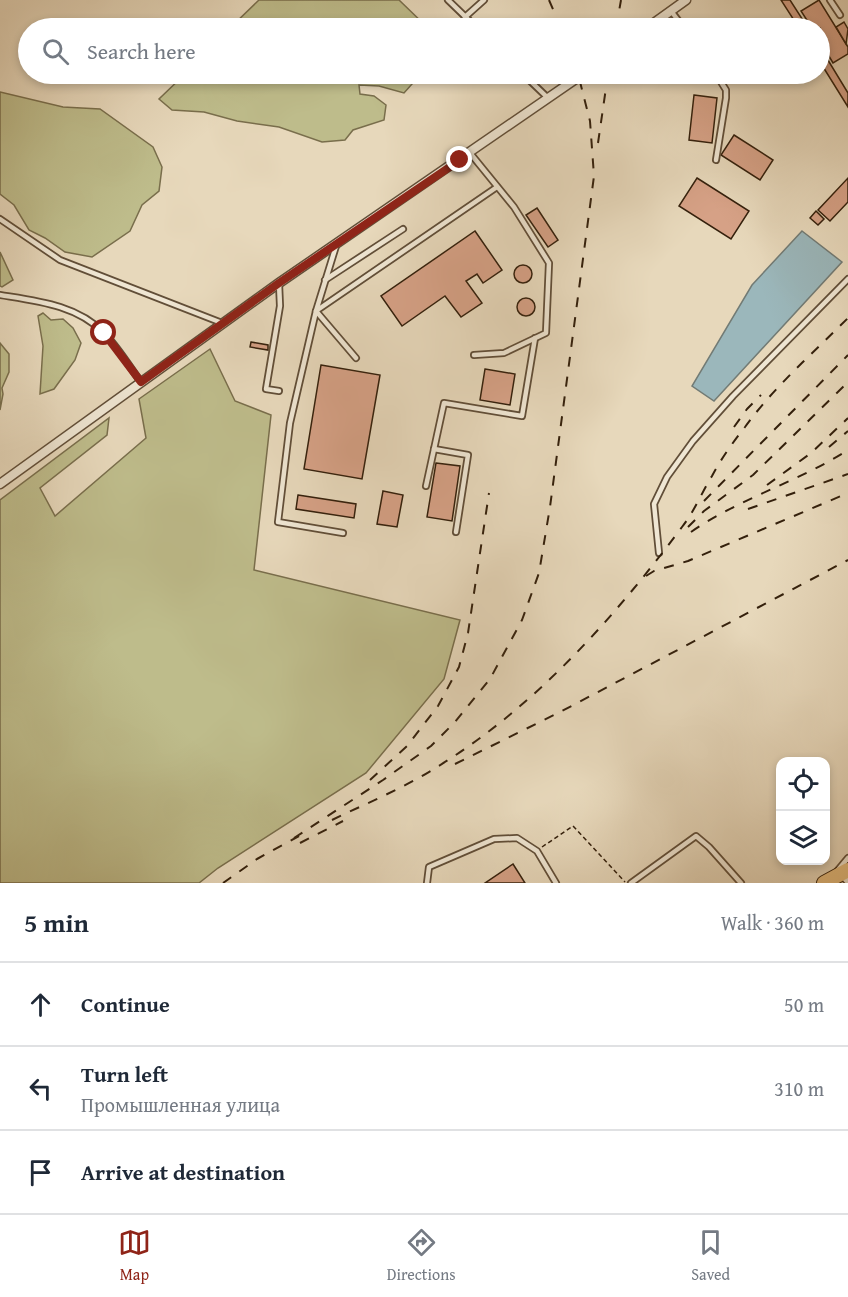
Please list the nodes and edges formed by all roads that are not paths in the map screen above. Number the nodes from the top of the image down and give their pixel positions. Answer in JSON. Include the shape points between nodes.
{"nodes":[{"id":1,"x":448,"y":0,"type":"edge"},
{"id":2,"x":484,"y":0,"type":"edge"},
{"id":3,"x":686,"y":0,"type":"edge"},
{"id":4,"x":830,"y":0,"type":"edge"},
{"id":5,"x":671,"y":11,"type":"junction"},
{"id":6,"x":840,"y":15,"type":"dead end"},
{"id":7,"x":465,"y":17,"type":"joint"},
{"id":8,"x":661,"y":18,"type":"edge"},
{"id":9,"x":676,"y":18,"type":"edge"},
{"id":10,"x":533,"y":84,"type":"edge"},
{"id":11,"x":568,"y":84,"type":"edge"},
{"id":12,"x":722,"y":84,"type":"edge"},
{"id":13,"x":548,"y":98,"type":"junction"},
{"id":14,"x":470,"y":153,"type":"junction"},
{"id":15,"x":716,"y":160,"type":"dead end"},
{"id":16,"x":497,"y":187,"type":"junction"},
{"id":17,"x":0,"y":219,"type":"edge"},
{"id":18,"x":403,"y":229,"type":"dead end"},
{"id":19,"x":336,"y":244,"type":"junction"},
{"id":20,"x":848,"y":279,"type":"edge"},
{"id":21,"x":326,"y":280,"type":"junction"},
{"id":22,"x":279,"y":283,"type":"junction"},
{"id":23,"x":0,"y":295,"type":"edge"},
{"id":24,"x":316,"y":310,"type":"junction"},
{"id":25,"x":223,"y":323,"type":"junction"},
{"id":26,"x":535,"y":338,"type":"junction"},
{"id":27,"x":474,"y":355,"type":"dead end"},
{"id":28,"x":356,"y":358,"type":"dead end"},
{"id":29,"x":141,"y":382,"type":"junction"},
{"id":30,"x":279,"y":391,"type":"dead end"},
{"id":31,"x":434,"y":448,"type":"junction"},
{"id":32,"x":0,"y":484,"type":"edge"},
{"id":33,"x":426,"y":486,"type":"dead end"},
{"id":34,"x":456,"y":532,"type":"dead end"},
{"id":35,"x":343,"y":533,"type":"dead end"},
{"id":36,"x":659,"y":553,"type":"dead end"},
{"id":37,"x":848,"y":858,"type":"edge"},
{"id":38,"x":848,"y":870,"type":"edge"},
{"id":39,"x":848,"y":879,"type":"edge"},
{"id":40,"x":427,"y":883,"type":"edge"},
{"id":41,"x":556,"y":883,"type":"edge"},
{"id":42,"x":631,"y":883,"type":"edge"},
{"id":43,"x":741,"y":883,"type":"edge"},
{"id":44,"x":825,"y":883,"type":"edge"},
{"id":45,"x":841,"y":883,"type":"edge"}],
"edges":[{"from":1,"to":7,"type":"lane"},
{"from":2,"to":7,"type":"lane"},
{"from":3,"to":5,"type":"street"},
{"from":4,"to":6,"type":"lane"},
{"from":5,"to":8,"type":"street"},
{"from":5,"to":9,"type":"lane"},
{"from":10,"to":13,"type":"lane"},
{"from":11,"to":13,"type":"street"},
{"from":12,"to":15,"type":"lane","via":[[726,98]]},
{"from":13,"to":14,"type":"street"},
{"from":14,"to":16,"type":"lane"},
{"from":14,"to":19,"type":"street"},
{"from":16,"to":24,"type":"lane"},
{"from":16,"to":26,"type":"lane","via":[[549,263],[546,333]]},
{"from":17,"to":25,"type":"lane","via":[[60,260]]},
{"from":18,"to":21,"type":"lane"},
{"from":19,"to":21,"type":"lane"},
{"from":19,"to":22,"type":"street"},
{"from":20,"to":36,"type":"lane","via":[[733,396],[667,477],[654,504]]},
{"from":21,"to":24,"type":"lane"},
{"from":22,"to":25,"type":"street"},
{"from":22,"to":30,"type":"lane","via":[[280,306],[266,389]]},
{"from":23,"to":29,"type":"lane","via":[[64,307],[84,317],[104,333]]},
{"from":24,"to":28,"type":"lane"},
{"from":24,"to":35,"type":"lane","via":[[290,423],[278,522]]},
{"from":25,"to":29,"type":"street"},
{"from":26,"to":27,"type":"lane","via":[[504,353]]},
{"from":26,"to":31,"type":"lane","via":[[522,416],[444,403]]},
{"from":29,"to":32,"type":"street"},
{"from":31,"to":33,"type":"lane"},
{"from":31,"to":34,"type":"lane","via":[[468,455]]},
{"from":37,"to":44,"type":"lane"},
{"from":38,"to":44,"type":"main road"},
{"from":39,"to":45,"type":"main road"},
{"from":40,"to":41,"type":"lane","via":[[429,867],[494,839],[517,838],[537,851]]},
{"from":42,"to":43,"type":"lane","via":[[696,836]]}]}
